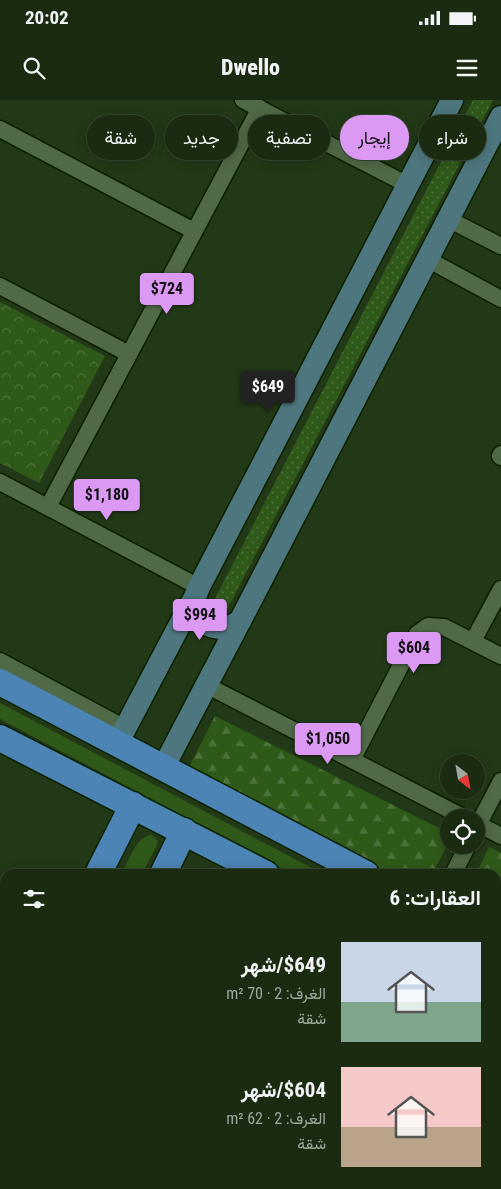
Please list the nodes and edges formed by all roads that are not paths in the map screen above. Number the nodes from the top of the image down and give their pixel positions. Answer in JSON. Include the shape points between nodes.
{"nodes":[{"id":1,"x":243,"y":100,"type":"edge"},
{"id":2,"x":452,"y":100,"type":"edge"},
{"id":3,"x":260,"y":108,"type":"junction"},
{"id":4,"x":501,"y":117,"type":"edge"},
{"id":5,"x":0,"y":129,"type":"edge"},
{"id":6,"x":408,"y":185,"type":"junction"},
{"id":7,"x":448,"y":219,"type":"junction"},
{"id":8,"x":194,"y":231,"type":"junction"},
{"id":9,"x":501,"y":246,"type":"edge"},
{"id":10,"x":427,"y":259,"type":"junction"},
{"id":11,"x":0,"y":286,"type":"edge"},
{"id":12,"x":501,"y":299,"type":"edge"},
{"id":13,"x":129,"y":354,"type":"junction"},
{"id":14,"x":0,"y":482,"type":"edge"},
{"id":15,"x":48,"y":507,"type":"junction"},
{"id":16,"x":501,"y":589,"type":"edge"},
{"id":17,"x":197,"y":592,"type":"junction"},
{"id":18,"x":240,"y":621,"type":"junction"},
{"id":19,"x":472,"y":641,"type":"junction"},
{"id":20,"x":501,"y":656,"type":"edge"},
{"id":21,"x":0,"y":661,"type":"edge"},
{"id":22,"x":0,"y":682,"type":"edge"},
{"id":23,"x":206,"y":686,"type":"junction"},
{"id":24,"x":121,"y":736,"type":"junction"},
{"id":25,"x":0,"y":738,"type":"edge"},
{"id":26,"x":352,"y":760,"type":"junction"},
{"id":27,"x":163,"y":768,"type":"junction"},
{"id":28,"x":501,"y":782,"type":"edge"},
{"id":29,"x":133,"y":806,"type":"junction"},
{"id":30,"x":445,"y":809,"type":"edge"},
{"id":31,"x":484,"y":809,"type":"edge"},
{"id":32,"x":485,"y":829,"type":"edge"},
{"id":33,"x":184,"y":832,"type":"junction"},
{"id":34,"x":501,"y":836,"type":"edge"},
{"id":35,"x":463,"y":854,"type":"edge"},
{"id":36,"x":101,"y":869,"type":"edge"},
{"id":37,"x":166,"y":869,"type":"edge"},
{"id":38,"x":256,"y":869,"type":"edge"},
{"id":39,"x":356,"y":869,"type":"edge"},
{"id":40,"x":456,"y":869,"type":"edge"}],
"edges":[{"from":1,"to":3,"type":"street"},
{"from":2,"to":6,"type":"main road"},
{"from":3,"to":6,"type":"street"},
{"from":3,"to":8,"type":"street"},
{"from":4,"to":7,"type":"main road"},
{"from":5,"to":8,"type":"street"},
{"from":6,"to":17,"type":"main road"},
{"from":7,"to":9,"type":"street"},
{"from":7,"to":10,"type":"main road"},
{"from":8,"to":13,"type":"street"},
{"from":10,"to":12,"type":"street"},
{"from":10,"to":18,"type":"main road"},
{"from":11,"to":13,"type":"street"},
{"from":13,"to":15,"type":"street"},
{"from":14,"to":15,"type":"street"},
{"from":15,"to":17,"type":"street"},
{"from":16,"to":19,"type":"street"},
{"from":17,"to":18,"type":"main road","via":[[196,612],[206,623],[227,628]]},
{"from":17,"to":24,"type":"main road"},
{"from":18,"to":23,"type":"main road"},
{"from":19,"to":20,"type":"street"},
{"from":19,"to":26,"type":"street","via":[[444,627],[428,626],[417,634]]},
{"from":21,"to":24,"type":"street"},
{"from":22,"to":24,"type":"main road"},
{"from":23,"to":26,"type":"street"},
{"from":23,"to":27,"type":"main road"},
{"from":24,"to":27,"type":"main road"},
{"from":25,"to":29,"type":"main road"},
{"from":26,"to":30,"type":"street"},
{"from":27,"to":39,"type":"main road"},
{"from":28,"to":31,"type":"street"},
{"from":29,"to":33,"type":"main road"},
{"from":29,"to":36,"type":"main road"},
{"from":32,"to":34,"type":"street"},
{"from":33,"to":37,"type":"main road"},
{"from":33,"to":38,"type":"main road"},
{"from":35,"to":40,"type":"street"}]}
